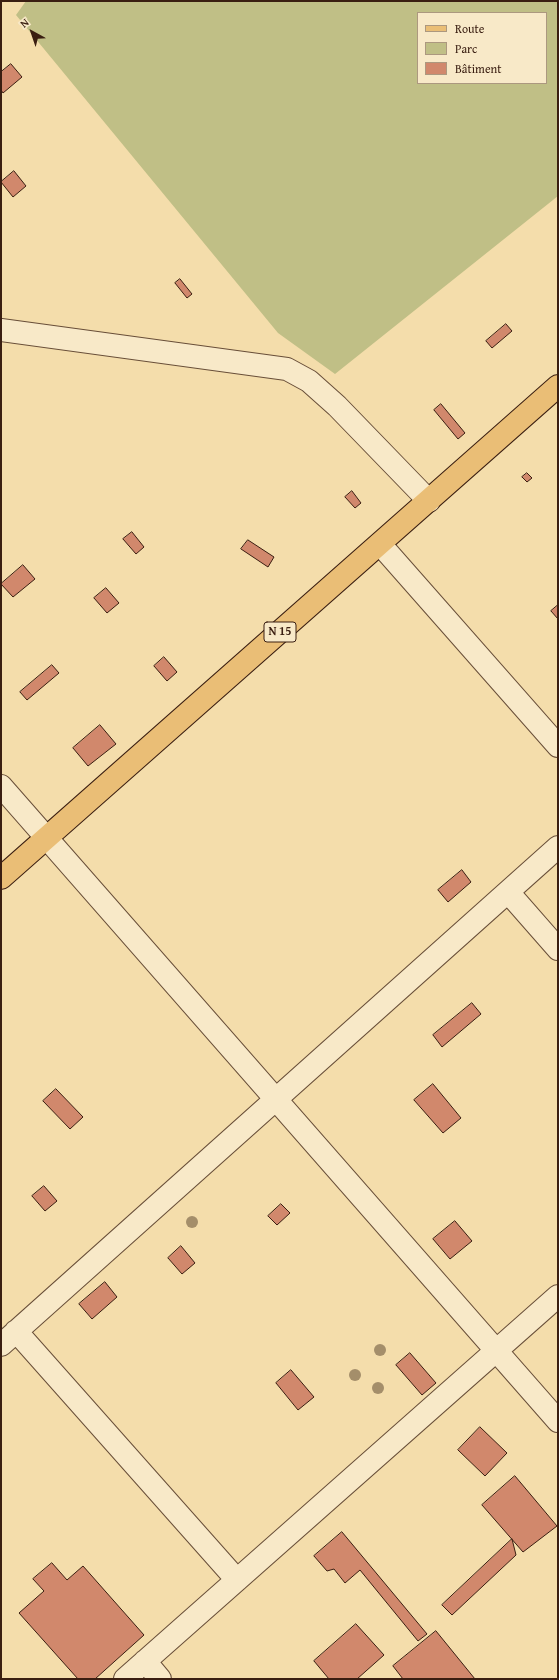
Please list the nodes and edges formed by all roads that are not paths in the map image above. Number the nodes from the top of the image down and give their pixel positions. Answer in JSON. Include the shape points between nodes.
{"nodes":[{"id":1,"x":1,"y":330,"type":"edge"},
{"id":2,"x":558,"y":386,"type":"edge"},
{"id":3,"x":429,"y":501,"type":"junction"},
{"id":4,"x":380,"y":544,"type":"junction"},
{"id":5,"x":558,"y":746,"type":"edge"},
{"id":6,"x":1,"y":786,"type":"edge"},
{"id":7,"x":47,"y":837,"type":"junction"},
{"id":8,"x":558,"y":847,"type":"edge"},
{"id":9,"x":1,"y":878,"type":"edge"},
{"id":10,"x":508,"y":892,"type":"junction"},
{"id":11,"x":558,"y":949,"type":"edge"},
{"id":12,"x":276,"y":1099,"type":"junction"},
{"id":13,"x":558,"y":1296,"type":"edge"},
{"id":14,"x":9,"y":1338,"type":"edge"},
{"id":15,"x":496,"y":1350,"type":"junction"},
{"id":16,"x":558,"y":1421,"type":"edge"},
{"id":17,"x":237,"y":1580,"type":"junction"},
{"id":18,"x":145,"y":1662,"type":"junction"},
{"id":19,"x":125,"y":1679,"type":"edge"},
{"id":20,"x":160,"y":1679,"type":"edge"}],
"edges":[{"from":1,"to":3,"type":"street","via":[[287,369],[309,381],[337,406]]},
{"from":2,"to":3,"type":"main road","number":"N 15"},
{"from":3,"to":4,"type":"main road","number":"N 15"},
{"from":4,"to":5,"type":"street"},
{"from":4,"to":7,"type":"main road","number":"N 15"},
{"from":6,"to":7,"type":"street"},
{"from":7,"to":9,"type":"main road","number":"N 15"},
{"from":7,"to":12,"type":"street"},
{"from":8,"to":10,"type":"street"},
{"from":10,"to":11,"type":"street"},
{"from":10,"to":12,"type":"street"},
{"from":12,"to":14,"type":"street"},
{"from":12,"to":15,"type":"street"},
{"from":13,"to":15,"type":"street"},
{"from":14,"to":17,"type":"street"},
{"from":15,"to":16,"type":"street"},
{"from":15,"to":17,"type":"street"},
{"from":17,"to":18,"type":"street"},
{"from":18,"to":19,"type":"street"},
{"from":18,"to":20,"type":"street"}]}
